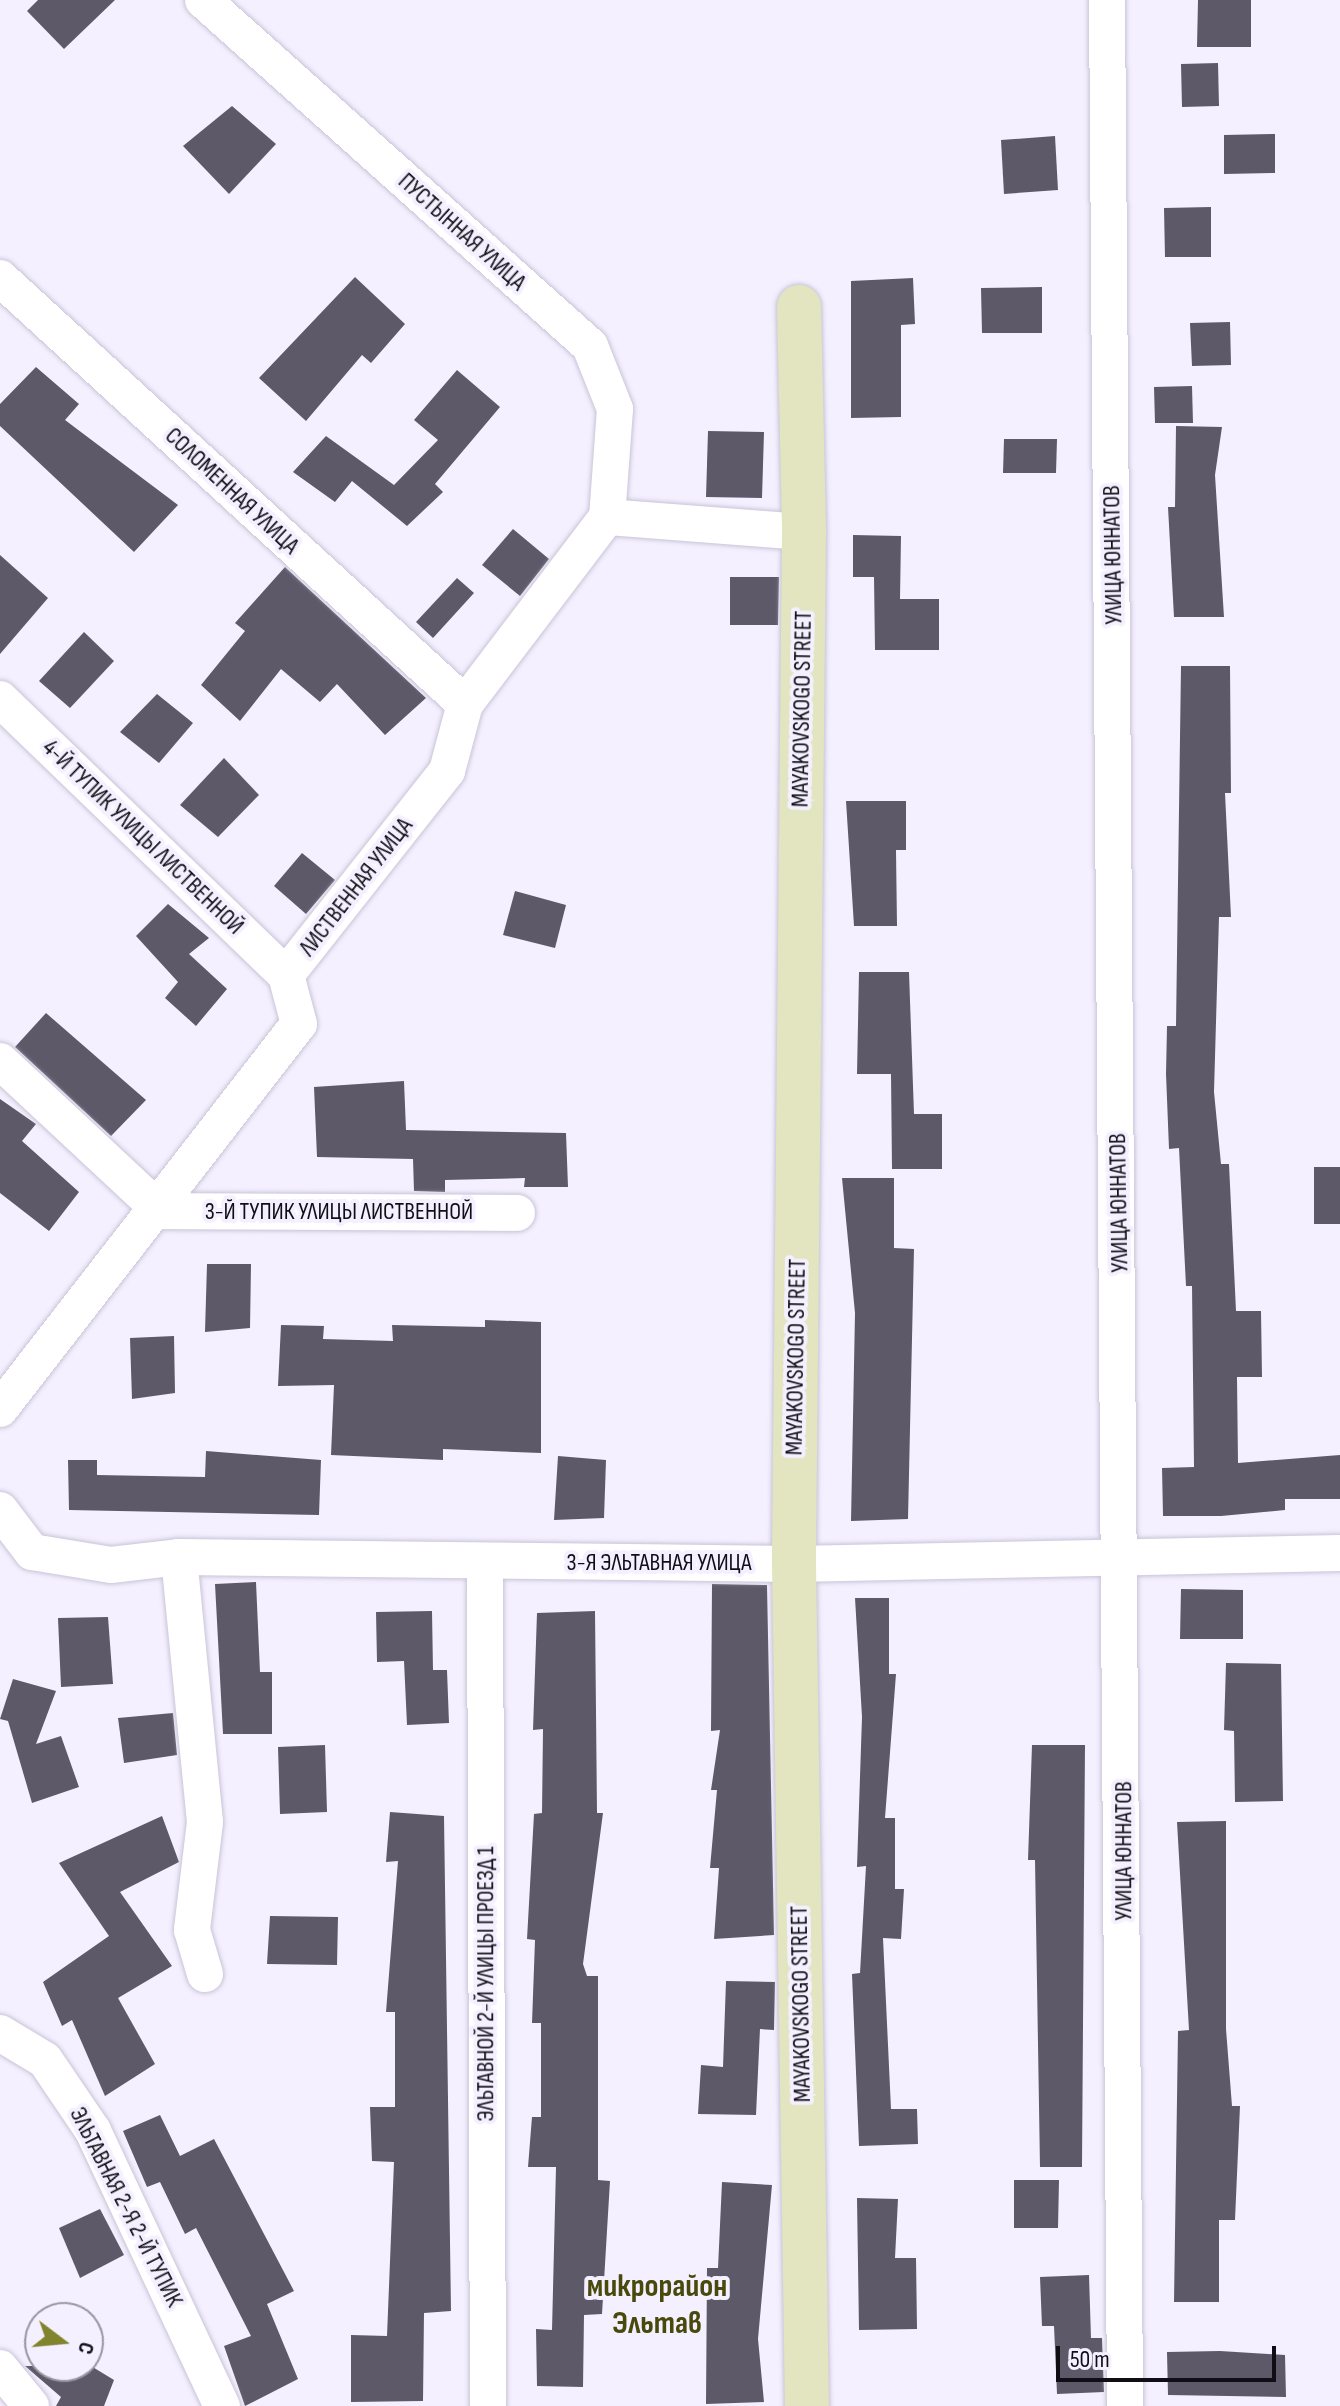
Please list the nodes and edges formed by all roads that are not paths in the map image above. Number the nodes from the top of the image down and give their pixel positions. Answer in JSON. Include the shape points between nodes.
{"nodes":[{"id":1,"x":203,"y":0,"type":"edge"},
{"id":2,"x":1107,"y":0,"type":"edge"},
{"id":3,"x":0,"y":278,"type":"edge"},
{"id":4,"x":799,"y":307,"type":"dead end"},
{"id":5,"x":607,"y":517,"type":"junction"},
{"id":6,"x":804,"y":532,"type":"junction"},
{"id":7,"x":0,"y":699,"type":"edge"},
{"id":8,"x":465,"y":704,"type":"junction"},
{"id":9,"x":286,"y":975,"type":"junction"},
{"id":10,"x":0,"y":1061,"type":"edge"},
{"id":11,"x":161,"y":1211,"type":"junction"},
{"id":12,"x":517,"y":1213,"type":"dead end"},
{"id":13,"x":0,"y":1409,"type":"edge"},
{"id":14,"x":2,"y":1525,"type":"edge"},
{"id":15,"x":1340,"y":1553,"type":"edge"},
{"id":16,"x":1123,"y":1556,"type":"junction"},
{"id":17,"x":179,"y":1557,"type":"junction"},
{"id":18,"x":485,"y":1561,"type":"junction"},
{"id":19,"x":794,"y":1564,"type":"junction"},
{"id":20,"x":205,"y":1974,"type":"dead end"},
{"id":21,"x":0,"y":2033,"type":"edge"},
{"id":22,"x":0,"y":2368,"type":"edge"},
{"id":23,"x":31,"y":2406,"type":"edge"},
{"id":24,"x":222,"y":2406,"type":"edge"},
{"id":25,"x":488,"y":2406,"type":"edge"},
{"id":26,"x":807,"y":2406,"type":"edge"},
{"id":27,"x":1125,"y":2406,"type":"edge"}],
"edges":[{"from":1,"to":5,"type":"street","name":"ПУСТЫННАЯ УЛИЦА","via":[[590,346],[615,409]]},
{"from":2,"to":16,"type":"street","name":"УЛИЦА ЮННАТОВ"},
{"from":3,"to":8,"type":"street","name":"СОЛОМЕННАЯ УЛИЦА"},
{"from":4,"to":6,"type":"street","name":"MAYAKOVSKOGO STREET"},
{"from":5,"to":6,"type":"street"},
{"from":5,"to":8,"type":"street","name":"ЛИСТВЕННАЯ УЛИЦА"},
{"from":6,"to":19,"type":"street","name":"MAYAKOVSKOGO STREET"},
{"from":7,"to":9,"type":"street","name":"4-Й ТУПИК УЛИЦЫ ЛИСТВЕННОЙ"},
{"from":8,"to":9,"type":"street","name":"ЛИСТВЕННАЯ УЛИЦА","via":[[447,771]]},
{"from":9,"to":11,"type":"street","name":"ЛИСТВЕННАЯ УЛИЦА","via":[[299,1024]]},
{"from":10,"to":11,"type":"street"},
{"from":11,"to":12,"type":"street","name":"3-Й ТУПИК УЛИЦЫ ЛИСТВЕННОЙ"},
{"from":11,"to":13,"type":"street","name":"ЛИСТВЕННАЯ УЛИЦА"},
{"from":14,"to":17,"type":"street","name":"3-Я ЭЛЬТАВНАЯ УЛИЦА","via":[[32,1552],[63,1560],[111,1565]]},
{"from":15,"to":16,"type":"street","name":"3-Я ЭЛЬТАВНАЯ УЛИЦА"},
{"from":16,"to":19,"type":"street","name":"3-Я ЭЛЬТАВНАЯ УЛИЦА"},
{"from":16,"to":27,"type":"street","name":"УЛИЦА ЮННАТОВ"},
{"from":17,"to":18,"type":"street","name":"3-Я ЭЛЬТАВНАЯ УЛИЦА"},
{"from":17,"to":20,"type":"street","via":[[205,1822],[192,1930]]},
{"from":18,"to":19,"type":"street","name":"3-Я ЭЛЬТАВНАЯ УЛИЦА"},
{"from":18,"to":25,"type":"street","name":"ЭЛЬТАВНОЙ 2-Й УЛИЦЫ ПРОЕЗД 1"},
{"from":19,"to":26,"type":"street","name":"MAYAKOVSKOGO STREET"},
{"from":21,"to":24,"type":"street","name":"ЭЛЬТАВНАЯ 2-Я 2-Й ТУПИК","via":[[45,2060],[93,2131]]},
{"from":22,"to":23,"type":"street"}]}
